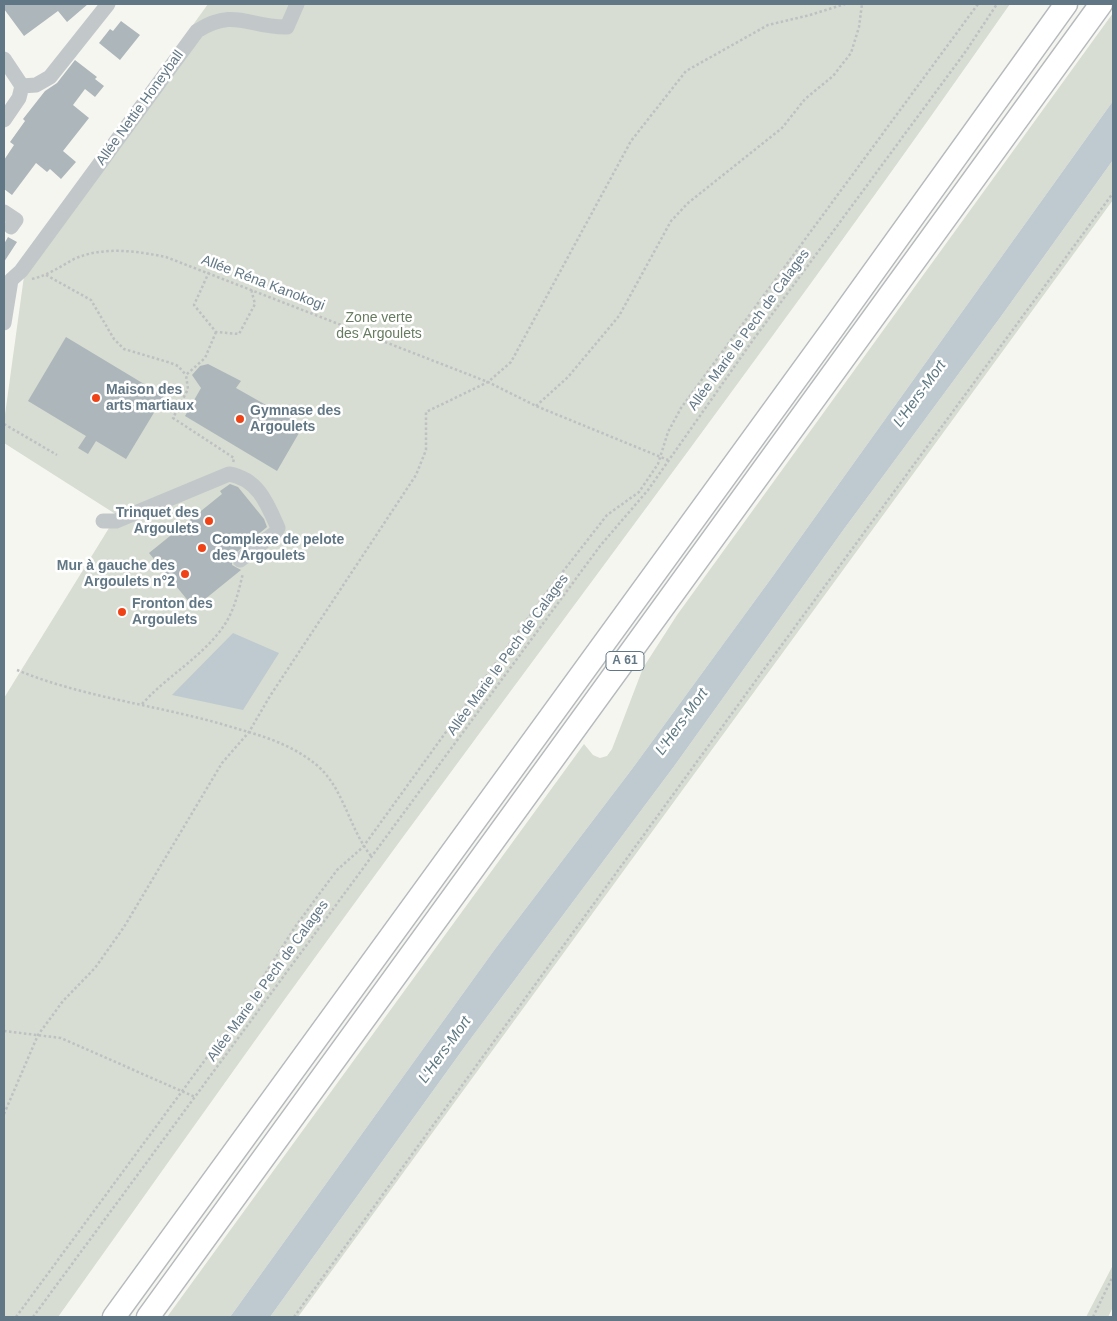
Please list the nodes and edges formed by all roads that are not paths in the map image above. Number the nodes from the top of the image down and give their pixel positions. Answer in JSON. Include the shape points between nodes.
{"nodes":[{"id":1,"x":108,"y":4,"type":"edge"},
{"id":2,"x":297,"y":4,"type":"edge"},
{"id":3,"x":1066,"y":4,"type":"edge"},
{"id":4,"x":1101,"y":4,"type":"edge"},
{"id":5,"x":4,"y":59,"type":"edge"},
{"id":6,"x":22,"y":86,"type":"junction"},
{"id":7,"x":4,"y":120,"type":"edge"},
{"id":8,"x":4,"y":212,"type":"edge"},
{"id":9,"x":11,"y":227,"type":"dead end"},
{"id":10,"x":7,"y":280,"type":"edge"},
{"id":11,"x":4,"y":323,"type":"edge"},
{"id":12,"x":102,"y":521,"type":"dead end"},
{"id":13,"x":240,"y":560,"type":"road end"},
{"id":14,"x":114,"y":1317,"type":"edge"},
{"id":15,"x":148,"y":1317,"type":"edge"}],
"edges":[{"from":1,"to":6,"type":"street","via":[[50,76],[36,85]]},
{"from":2,"to":10,"type":"street","name":"Allée Nettie Honeyball","via":[[287,27],[222,19],[197,31],[21,271]]},
{"from":3,"to":14,"type":"highway","number":"A 61"},
{"from":4,"to":15,"type":"highway","number":"A 61"},
{"from":5,"to":6,"type":"street"},
{"from":6,"to":7,"type":"street","via":[[19,98]]},
{"from":8,"to":9,"type":"street","via":[[16,220]]},
{"from":10,"to":11,"type":"street"},
{"from":12,"to":13,"type":"street","via":[[116,521],[229,474],[240,476],[257,487],[278,528]]}]}
